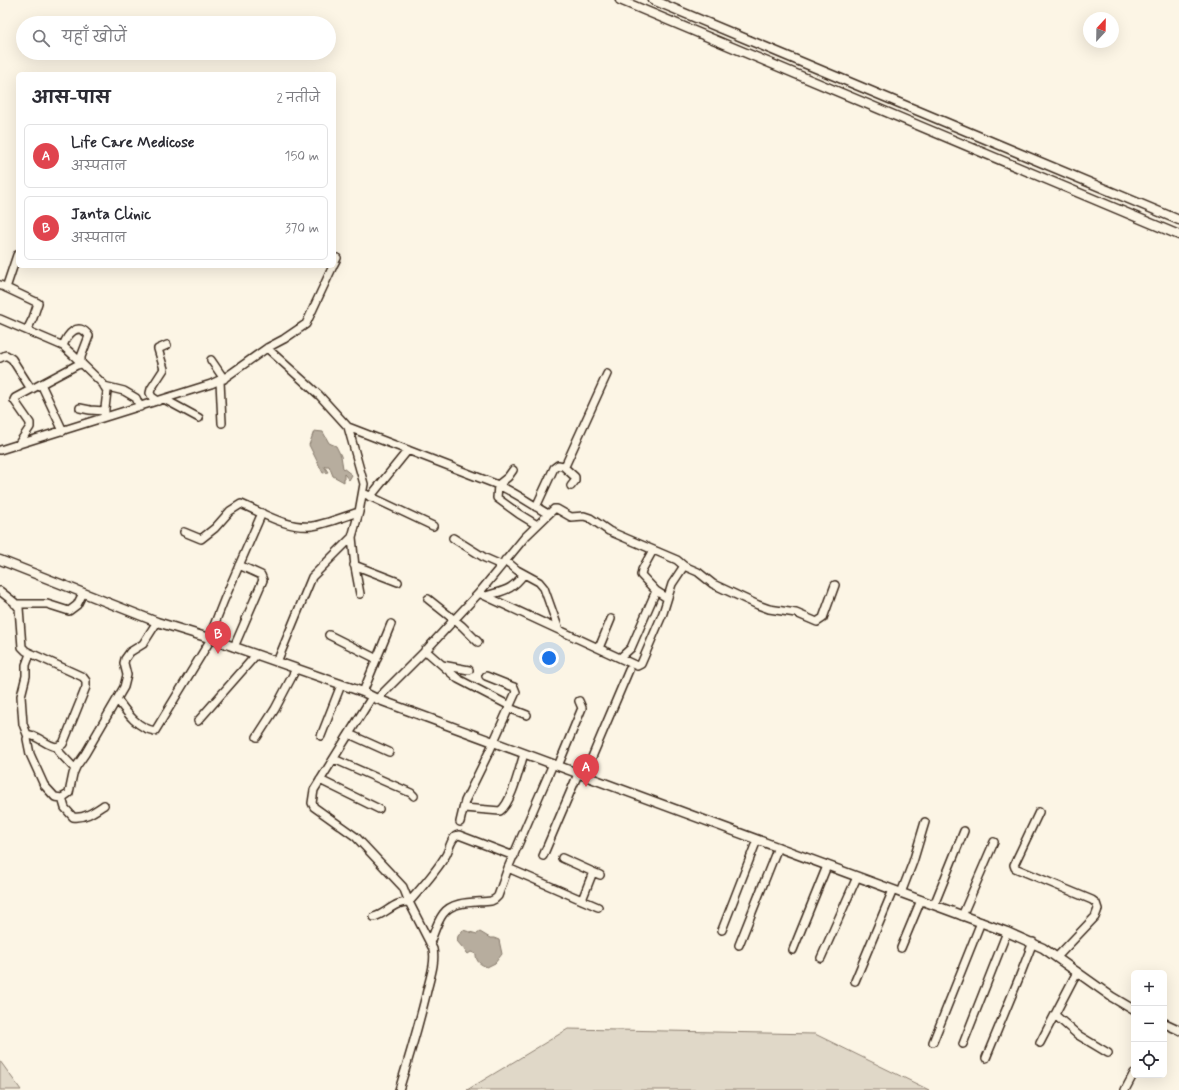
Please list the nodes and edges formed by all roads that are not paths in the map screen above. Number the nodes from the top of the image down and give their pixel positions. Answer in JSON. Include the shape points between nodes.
{"nodes":[{"id":1,"x":620,"y":0,"type":"edge"},
{"id":2,"x":653,"y":0,"type":"edge"},
{"id":3,"x":1090,"y":182,"type":"junction"},
{"id":4,"x":1084,"y":195,"type":"junction"},
{"id":5,"x":1179,"y":220,"type":"edge"},
{"id":6,"x":1179,"y":235,"type":"edge"},
{"id":7,"x":16,"y":259,"type":"edge"},
{"id":8,"x":332,"y":268,"type":"edge"},
{"id":9,"x":3,"y":287,"type":"edge"},
{"id":10,"x":0,"y":319,"type":"edge"},
{"id":11,"x":27,"y":330,"type":"junction"},
{"id":12,"x":167,"y":345,"type":"dead end"},
{"id":13,"x":63,"y":346,"type":"junction"},
{"id":14,"x":267,"y":348,"type":"junction"},
{"id":15,"x":0,"y":358,"type":"edge"},
{"id":16,"x":211,"y":360,"type":"dead end"},
{"id":17,"x":81,"y":364,"type":"junction"},
{"id":18,"x":607,"y":374,"type":"dead end"},
{"id":19,"x":222,"y":380,"type":"junction"},
{"id":20,"x":41,"y":384,"type":"junction"},
{"id":21,"x":104,"y":386,"type":"junction"},
{"id":22,"x":31,"y":389,"type":"junction"},
{"id":23,"x":161,"y":400,"type":"junction"},
{"id":24,"x":140,"y":407,"type":"junction"},
{"id":25,"x":80,"y":408,"type":"dead end"},
{"id":26,"x":104,"y":414,"type":"junction"},
{"id":27,"x":199,"y":418,"type":"dead end"},
{"id":28,"x":222,"y":423,"type":"dead end"},
{"id":29,"x":348,"y":427,"type":"junction"},
{"id":30,"x":63,"y":431,"type":"junction"},
{"id":31,"x":18,"y":445,"type":"junction"},
{"id":32,"x":0,"y":450,"type":"edge"},
{"id":33,"x":408,"y":450,"type":"junction"},
{"id":34,"x":563,"y":466,"type":"junction"},
{"id":35,"x":513,"y":470,"type":"dead end"},
{"id":36,"x":498,"y":485,"type":"junction"},
{"id":37,"x":571,"y":486,"type":"dead end"},
{"id":38,"x":363,"y":493,"type":"junction"},
{"id":39,"x":370,"y":497,"type":"junction"},
{"id":40,"x":536,"y":507,"type":"junction"},
{"id":41,"x":359,"y":512,"type":"junction"},
{"id":42,"x":262,"y":513,"type":"junction"},
{"id":43,"x":548,"y":514,"type":"junction"},
{"id":44,"x":537,"y":525,"type":"junction"},
{"id":45,"x":433,"y":526,"type":"dead end"},
{"id":46,"x":184,"y":532,"type":"dead end"},
{"id":47,"x":352,"y":537,"type":"junction"},
{"id":48,"x":453,"y":538,"type":"dead end"},
{"id":49,"x":653,"y":550,"type":"junction"},
{"id":50,"x":0,"y":560,"type":"edge"},
{"id":51,"x":503,"y":563,"type":"junction"},
{"id":52,"x":239,"y":565,"type":"junction"},
{"id":53,"x":354,"y":565,"type":"junction"},
{"id":54,"x":684,"y":566,"type":"junction"},
{"id":55,"x":524,"y":574,"type":"junction"},
{"id":56,"x":398,"y":582,"type":"dead end"},
{"id":57,"x":835,"y":584,"type":"dead end"},
{"id":58,"x":0,"y":591,"type":"edge"},
{"id":59,"x":656,"y":591,"type":"junction"},
{"id":60,"x":83,"y":592,"type":"junction"},
{"id":61,"x":479,"y":593,"type":"junction"},
{"id":62,"x":360,"y":594,"type":"dead end"},
{"id":63,"x":486,"y":596,"type":"junction"},
{"id":64,"x":668,"y":598,"type":"junction"},
{"id":65,"x":428,"y":599,"type":"dead end"},
{"id":66,"x":15,"y":604,"type":"junction"},
{"id":67,"x":454,"y":619,"type":"junction"},
{"id":68,"x":611,"y":619,"type":"dead end"},
{"id":69,"x":158,"y":622,"type":"junction"},
{"id":70,"x":390,"y":624,"type":"dead end"},
{"id":71,"x":559,"y":630,"type":"junction"},
{"id":72,"x":329,"y":635,"type":"dead end"},
{"id":73,"x":210,"y":638,"type":"junction"},
{"id":74,"x":478,"y":642,"type":"dead end"},
{"id":75,"x":234,"y":647,"type":"junction"},
{"id":76,"x":598,"y":648,"type":"junction"},
{"id":77,"x":425,"y":650,"type":"junction"},
{"id":78,"x":30,"y":654,"type":"junction"},
{"id":79,"x":256,"y":655,"type":"junction"},
{"id":80,"x":620,"y":658,"type":"junction"},
{"id":81,"x":377,"y":659,"type":"junction"},
{"id":82,"x":277,"y":662,"type":"junction"},
{"id":83,"x":442,"y":665,"type":"junction"},
{"id":84,"x":296,"y":669,"type":"junction"},
{"id":85,"x":469,"y":670,"type":"dead end"},
{"id":86,"x":629,"y":670,"type":"dead end"},
{"id":87,"x":486,"y":676,"type":"dead end"},
{"id":88,"x":341,"y":685,"type":"junction"},
{"id":89,"x":363,"y":692,"type":"junction"},
{"id":90,"x":375,"y":698,"type":"junction"},
{"id":91,"x":117,"y":699,"type":"junction"},
{"id":92,"x":579,"y":701,"type":"dead end"},
{"id":93,"x":509,"y":707,"type":"junction"},
{"id":94,"x":527,"y":715,"type":"dead end"},
{"id":95,"x":198,"y":721,"type":"dead end"},
{"id":96,"x":349,"y":734,"type":"junction"},
{"id":97,"x":28,"y":736,"type":"junction"},
{"id":98,"x":321,"y":736,"type":"dead end"},
{"id":99,"x":257,"y":737,"type":"dead end"},
{"id":100,"x":494,"y":742,"type":"junction"},
{"id":101,"x":58,"y":747,"type":"junction"},
{"id":102,"x":389,"y":752,"type":"dead end"},
{"id":103,"x":524,"y":754,"type":"junction"},
{"id":104,"x":334,"y":759,"type":"junction"},
{"id":105,"x":556,"y":765,"type":"junction"},
{"id":106,"x":75,"y":769,"type":"junction"},
{"id":107,"x":581,"y":775,"type":"junction"},
{"id":108,"x":320,"y":780,"type":"junction"},
{"id":109,"x":414,"y":796,"type":"dead end"},
{"id":110,"x":62,"y":798,"type":"junction"},
{"id":111,"x":104,"y":805,"type":"dead end"},
{"id":112,"x":464,"y":808,"type":"junction"},
{"id":113,"x":379,"y":809,"type":"dead end"},
{"id":114,"x":1039,"y":812,"type":"dead end"},
{"id":115,"x":460,"y":822,"type":"dead end"},
{"id":116,"x":925,"y":822,"type":"dead end"},
{"id":117,"x":964,"y":831,"type":"dead end"},
{"id":118,"x":758,"y":840,"type":"junction"},
{"id":119,"x":994,"y":842,"type":"dead end"},
{"id":120,"x":778,"y":847,"type":"junction"},
{"id":121,"x":514,"y":856,"type":"junction"},
{"id":122,"x":543,"y":856,"type":"dead end"},
{"id":123,"x":562,"y":858,"type":"dead end"},
{"id":124,"x":827,"y":866,"type":"junction"},
{"id":125,"x":508,"y":868,"type":"junction"},
{"id":126,"x":593,"y":872,"type":"junction"},
{"id":127,"x":600,"y":875,"type":"dead end"},
{"id":128,"x":857,"y":877,"type":"junction"},
{"id":129,"x":897,"y":891,"type":"junction"},
{"id":130,"x":582,"y":900,"type":"junction"},
{"id":131,"x":921,"y":900,"type":"junction"},
{"id":132,"x":409,"y":902,"type":"junction"},
{"id":133,"x":934,"y":905,"type":"junction"},
{"id":134,"x":598,"y":907,"type":"dead end"},
{"id":135,"x":962,"y":916,"type":"junction"},
{"id":136,"x":374,"y":917,"type":"dead end"},
{"id":137,"x":981,"y":922,"type":"junction"},
{"id":138,"x":722,"y":930,"type":"dead end"},
{"id":139,"x":1007,"y":932,"type":"junction"},
{"id":140,"x":1033,"y":942,"type":"junction"},
{"id":141,"x":430,"y":943,"type":"junction"},
{"id":142,"x":739,"y":946,"type":"dead end"},
{"id":143,"x":901,"y":948,"type":"dead end"},
{"id":144,"x":793,"y":950,"type":"dead end"},
{"id":145,"x":1057,"y":957,"type":"junction"},
{"id":146,"x":821,"y":958,"type":"dead end"},
{"id":147,"x":1077,"y":972,"type":"junction"},
{"id":148,"x":855,"y":981,"type":"dead end"},
{"id":149,"x":1131,"y":1008,"type":"edge"},
{"id":150,"x":1055,"y":1015,"type":"junction"},
{"id":151,"x":1167,"y":1024,"type":"edge"},
{"id":152,"x":1179,"y":1030,"type":"edge"},
{"id":153,"x":933,"y":1042,"type":"dead end"},
{"id":154,"x":1040,"y":1043,"type":"dead end"},
{"id":155,"x":963,"y":1044,"type":"dead end"},
{"id":156,"x":1108,"y":1053,"type":"dead end"},
{"id":157,"x":986,"y":1058,"type":"dead end"},
{"id":158,"x":1131,"y":1078,"type":"edge"},
{"id":159,"x":399,"y":1090,"type":"edge"},
{"id":160,"x":1125,"y":1090,"type":"edge"}],
"edges":[{"from":1,"to":4,"type":"street"},
{"from":2,"to":3,"type":"street"},
{"from":3,"to":4,"type":"street"},
{"from":3,"to":5,"type":"street"},
{"from":4,"to":6,"type":"street"},
{"from":7,"to":9,"type":"street"},
{"from":8,"to":14,"type":"street","via":[[306,324]]},
{"from":9,"to":11,"type":"street","via":[[38,303]]},
{"from":10,"to":11,"type":"street"},
{"from":11,"to":13,"type":"street"},
{"from":12,"to":23,"type":"street","via":[[158,349],[164,369],[150,393],[152,397]]},
{"from":13,"to":17,"type":"street"},
{"from":13,"to":17,"type":"street","via":[[69,333],[81,329],[86,331],[89,336]]},
{"from":14,"to":19,"type":"street"},
{"from":14,"to":29,"type":"street","via":[[319,395]]},
{"from":15,"to":22,"type":"street","via":[[6,355],[12,359]]},
{"from":16,"to":19,"type":"street"},
{"from":17,"to":20,"type":"street"},
{"from":17,"to":21,"type":"street"},
{"from":18,"to":34,"type":"street","via":[[570,456]]},
{"from":19,"to":23,"type":"street"},
{"from":19,"to":28,"type":"street"},
{"from":20,"to":22,"type":"street"},
{"from":20,"to":30,"type":"street"},
{"from":21,"to":24,"type":"street","via":[[124,391],[136,398]]},
{"from":21,"to":26,"type":"street","via":[[107,391]]},
{"from":22,"to":31,"type":"street","via":[[14,400],[30,423]]},
{"from":23,"to":24,"type":"street"},
{"from":23,"to":27,"type":"street"},
{"from":24,"to":26,"type":"street"},
{"from":25,"to":26,"type":"street"},
{"from":26,"to":30,"type":"street"},
{"from":29,"to":33,"type":"street"},
{"from":29,"to":38,"type":"street","via":[[362,473]]},
{"from":30,"to":31,"type":"street"},
{"from":31,"to":32,"type":"street"},
{"from":33,"to":36,"type":"street"},
{"from":33,"to":39,"type":"street"},
{"from":34,"to":37,"type":"street","via":[[575,477]]},
{"from":34,"to":40,"type":"street","via":[[558,465],[554,468]]},
{"from":35,"to":36,"type":"street","via":[[508,478]]},
{"from":36,"to":40,"type":"street"},
{"from":36,"to":44,"type":"street","via":[[497,498]]},
{"from":38,"to":39,"type":"street"},
{"from":38,"to":41,"type":"street"},
{"from":39,"to":45,"type":"street"},
{"from":40,"to":43,"type":"street"},
{"from":41,"to":42,"type":"street","via":[[312,526],[298,526]]},
{"from":41,"to":47,"type":"street"},
{"from":42,"to":46,"type":"street","via":[[241,504],[201,539]]},
{"from":42,"to":52,"type":"street"},
{"from":43,"to":44,"type":"street"},
{"from":43,"to":49,"type":"street","via":[[557,509],[571,517],[590,518],[609,531]]},
{"from":44,"to":51,"type":"street"},
{"from":47,"to":53,"type":"street"},
{"from":47,"to":82,"type":"street","via":[[312,577]]},
{"from":48,"to":51,"type":"street","via":[[485,558]]},
{"from":49,"to":54,"type":"street","via":[[677,560]]},
{"from":49,"to":59,"type":"street","via":[[641,575]]},
{"from":50,"to":60,"type":"street"},
{"from":51,"to":55,"type":"street"},
{"from":51,"to":61,"type":"street"},
{"from":52,"to":73,"type":"street"},
{"from":52,"to":75,"type":"street","via":[[258,573],[263,580]]},
{"from":53,"to":56,"type":"street"},
{"from":53,"to":62,"type":"street"},
{"from":54,"to":57,"type":"street","via":[[698,572],[713,584],[758,605],[817,622],[823,618]]},
{"from":54,"to":64,"type":"street","via":[[674,580]]},
{"from":55,"to":63,"type":"street","via":[[514,586]]},
{"from":55,"to":71,"type":"street","via":[[539,582],[544,588]]},
{"from":58,"to":66,"type":"street"},
{"from":59,"to":64,"type":"street"},
{"from":59,"to":80,"type":"street","via":[[631,648]]},
{"from":60,"to":66,"type":"street","via":[[77,605],[69,612],[47,604]]},
{"from":60,"to":69,"type":"street"},
{"from":61,"to":63,"type":"street"},
{"from":61,"to":67,"type":"street"},
{"from":63,"to":71,"type":"street"},
{"from":64,"to":80,"type":"street","via":[[641,664],[637,666]]},
{"from":65,"to":67,"type":"street"},
{"from":66,"to":78,"type":"street","via":[[20,613],[22,647]]},
{"from":67,"to":74,"type":"street"},
{"from":67,"to":77,"type":"street"},
{"from":68,"to":76,"type":"street"},
{"from":69,"to":73,"type":"street"},
{"from":69,"to":91,"type":"street","via":[[143,644],[130,652],[125,659],[126,680]]},
{"from":70,"to":81,"type":"street"},
{"from":71,"to":76,"type":"street"},
{"from":72,"to":81,"type":"street"},
{"from":73,"to":75,"type":"street"},
{"from":73,"to":91,"type":"street","via":[[155,731],[148,730],[136,722]]},
{"from":75,"to":79,"type":"street"},
{"from":76,"to":80,"type":"street"},
{"from":77,"to":83,"type":"street"},
{"from":77,"to":90,"type":"street"},
{"from":78,"to":97,"type":"street","via":[[21,696],[23,724]]},
{"from":78,"to":101,"type":"street","via":[[83,677],[86,681],[86,687],[63,744]]},
{"from":79,"to":82,"type":"street"},
{"from":79,"to":95,"type":"street"},
{"from":81,"to":89,"type":"street"},
{"from":82,"to":84,"type":"street"},
{"from":83,"to":85,"type":"street"},
{"from":83,"to":93,"type":"street","via":[[458,679]]},
{"from":84,"to":88,"type":"street"},
{"from":84,"to":99,"type":"street"},
{"from":86,"to":107,"type":"street"},
{"from":87,"to":93,"type":"street","via":[[516,690]]},
{"from":88,"to":89,"type":"street"},
{"from":88,"to":98,"type":"street"},
{"from":89,"to":90,"type":"street"},
{"from":90,"to":96,"type":"street"},
{"from":90,"to":100,"type":"street"},
{"from":91,"to":106,"type":"street"},
{"from":92,"to":105,"type":"street","via":[[582,708]]},
{"from":93,"to":94,"type":"street"},
{"from":93,"to":100,"type":"street"},
{"from":96,"to":102,"type":"street"},
{"from":96,"to":104,"type":"street"},
{"from":97,"to":101,"type":"street","via":[[35,736]]},
{"from":97,"to":110,"type":"street","via":[[30,754],[44,785],[55,797]]},
{"from":100,"to":103,"type":"street"},
{"from":100,"to":112,"type":"street","via":[[469,792]]},
{"from":101,"to":106,"type":"street","via":[[60,753]]},
{"from":103,"to":105,"type":"street"},
{"from":103,"to":112,"type":"street","via":[[504,808],[500,811]]},
{"from":104,"to":108,"type":"street"},
{"from":104,"to":109,"type":"street"},
{"from":105,"to":107,"type":"street"},
{"from":105,"to":121,"type":"street"},
{"from":106,"to":110,"type":"street","via":[[69,793]]},
{"from":107,"to":118,"type":"street"},
{"from":107,"to":122,"type":"street"},
{"from":108,"to":113,"type":"street"},
{"from":108,"to":132,"type":"street","via":[[313,794],[314,807],[356,837],[403,887]]},
{"from":110,"to":111,"type":"street","via":[[65,808],[72,817],[90,814]]},
{"from":112,"to":115,"type":"street"},
{"from":114,"to":145,"type":"street","via":[[1014,865],[1015,868],[1092,900],[1098,909],[1095,917]]},
{"from":116,"to":129,"type":"street"},
{"from":117,"to":133,"type":"street"},
{"from":118,"to":120,"type":"street"},
{"from":118,"to":138,"type":"street"},
{"from":119,"to":135,"type":"street"},
{"from":120,"to":124,"type":"street"},
{"from":120,"to":142,"type":"street"},
{"from":121,"to":125,"type":"street"},
{"from":121,"to":132,"type":"street","via":[[456,835],[440,864]]},
{"from":123,"to":126,"type":"street"},
{"from":124,"to":128,"type":"street"},
{"from":124,"to":144,"type":"street"},
{"from":125,"to":130,"type":"street"},
{"from":125,"to":141,"type":"street","via":[[495,899],[451,907],[442,915]]},
{"from":126,"to":127,"type":"street"},
{"from":126,"to":130,"type":"street"},
{"from":128,"to":129,"type":"street"},
{"from":128,"to":146,"type":"street"},
{"from":129,"to":131,"type":"street"},
{"from":129,"to":148,"type":"street"},
{"from":130,"to":134,"type":"street"},
{"from":131,"to":133,"type":"street"},
{"from":131,"to":143,"type":"street"},
{"from":132,"to":136,"type":"street","via":[[405,901]]},
{"from":132,"to":141,"type":"street"},
{"from":133,"to":135,"type":"street"},
{"from":135,"to":137,"type":"street"},
{"from":137,"to":139,"type":"street"},
{"from":137,"to":153,"type":"street"},
{"from":139,"to":140,"type":"street"},
{"from":139,"to":155,"type":"street"},
{"from":140,"to":145,"type":"street"},
{"from":140,"to":157,"type":"street"},
{"from":141,"to":159,"type":"street","via":[[434,963],[414,1044]]},
{"from":145,"to":147,"type":"street"},
{"from":147,"to":149,"type":"street"},
{"from":147,"to":150,"type":"street"},
{"from":150,"to":154,"type":"street"},
{"from":150,"to":156,"type":"street","via":[[1078,1035]]},
{"from":151,"to":152,"type":"street"},
{"from":158,"to":160,"type":"street"}]}
